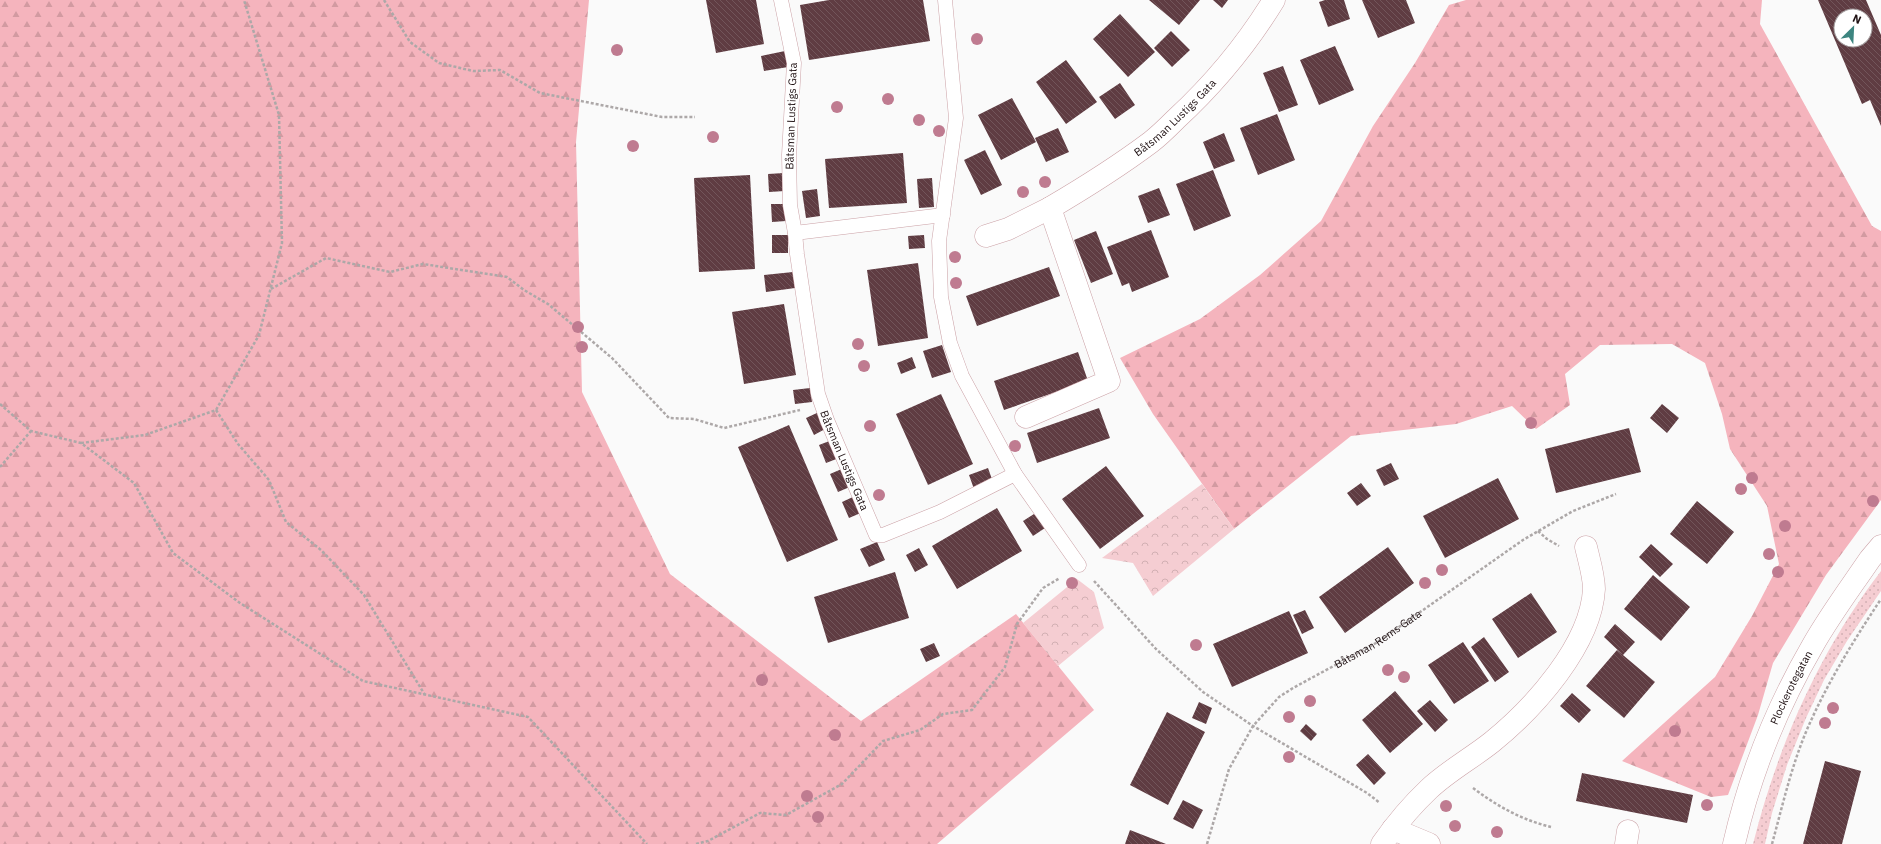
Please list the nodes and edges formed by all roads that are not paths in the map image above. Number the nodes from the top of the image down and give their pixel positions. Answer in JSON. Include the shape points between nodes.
{"nodes":[{"id":1,"x":781,"y":0,"type":"edge"},
{"id":2,"x":945,"y":0,"type":"edge"},
{"id":3,"x":1274,"y":0,"type":"edge"},
{"id":4,"x":1050,"y":208,"type":"junction"},
{"id":5,"x":943,"y":215,"type":"junction"},
{"id":6,"x":795,"y":233,"type":"junction"},
{"id":7,"x":986,"y":236,"type":"dead end"},
{"id":8,"x":1026,"y":417,"type":"dead end"},
{"id":9,"x":1015,"y":474,"type":"junction"},
{"id":10,"x":1881,"y":546,"type":"edge"},
{"id":11,"x":1586,"y":547,"type":"dead end"},
{"id":12,"x":1079,"y":565,"type":"road end"},
{"id":13,"x":1392,"y":831,"type":"edge"},
{"id":14,"x":1429,"y":844,"type":"edge"},
{"id":15,"x":1734,"y":844,"type":"edge"}],
"edges":[{"from":1,"to":6,"type":"lane","name":"Båtsman Lustigs Gata","via":[[794,63],[789,155],[790,205]]},
{"from":2,"to":5,"type":"lane","via":[[956,118]]},
{"from":3,"to":4,"type":"street","name":"Båtsman Lustigs Gata","via":[[1242,47],[1174,121],[1132,156]]},
{"from":4,"to":7,"type":"street","name":"Båtsman Lustigs Gata","via":[[1008,229]]},
{"from":4,"to":8,"type":"street","via":[[1109,382]]},
{"from":5,"to":6,"type":"lane"},
{"from":5,"to":9,"type":"lane","via":[[939,241],[941,297],[950,343],[962,376]]},
{"from":6,"to":9,"type":"lane","name":"Båtsman Lustigs Gata","via":[[818,394],[876,535],[883,536],[940,512]]},
{"from":9,"to":12,"type":"lane"},
{"from":10,"to":15,"type":"street","name":"Plockerotegatan","via":[[1814,643],[1785,696],[1759,757]]},
{"from":11,"to":13,"type":"street","via":[[1594,588],[1587,620],[1573,649],[1552,682],[1528,709],[1493,741],[1430,788]]},
{"from":13,"to":14,"type":"street"}]}
